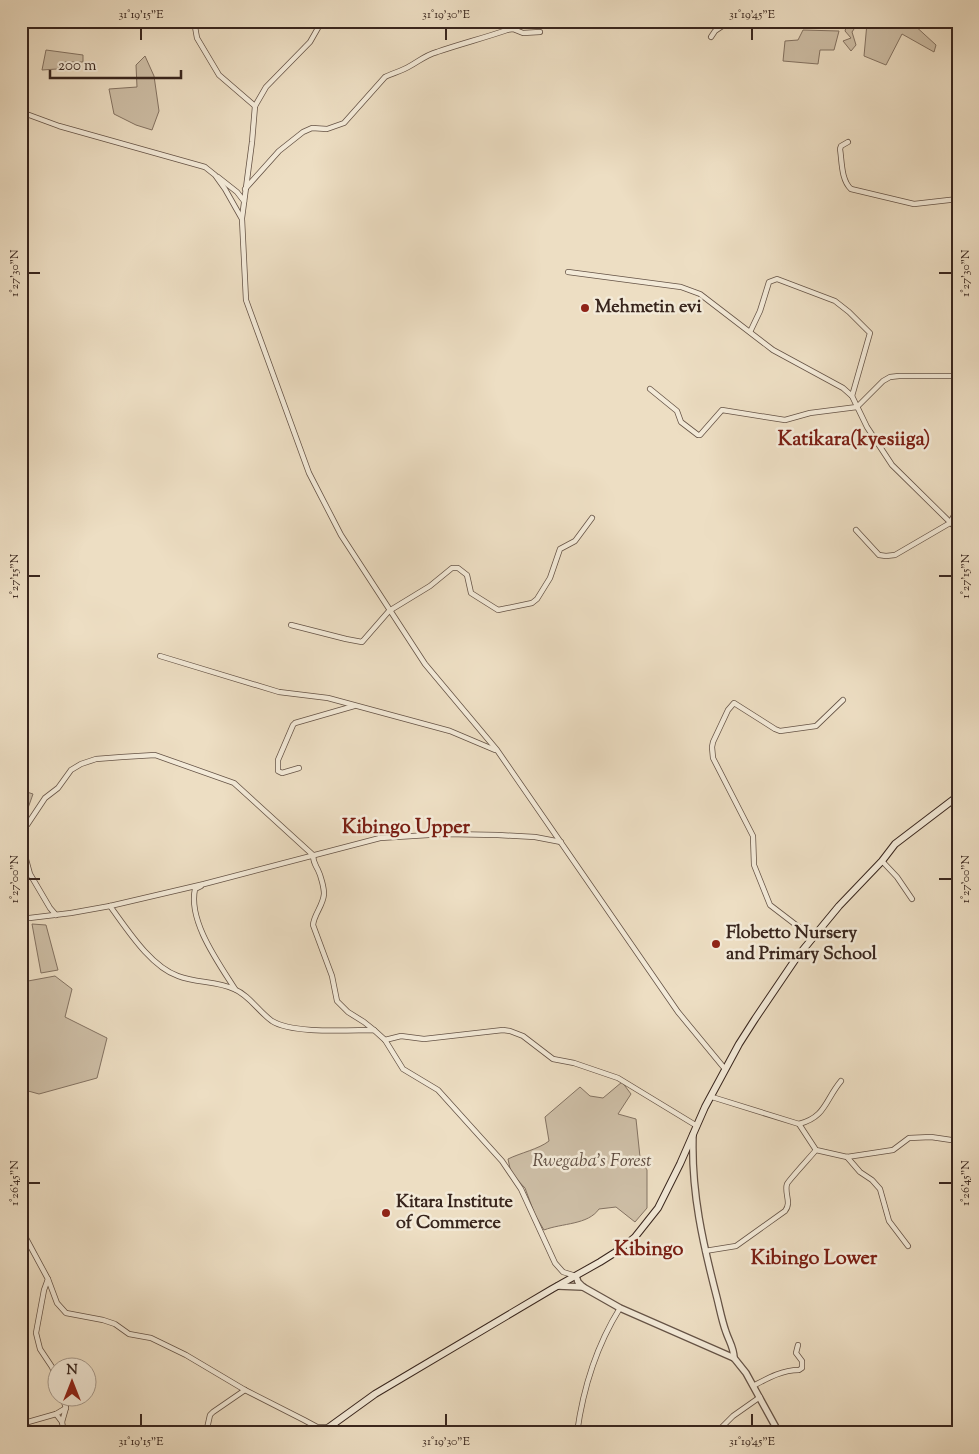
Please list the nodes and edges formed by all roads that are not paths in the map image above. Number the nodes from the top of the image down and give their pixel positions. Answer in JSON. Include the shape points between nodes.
{"nodes":[{"id":1,"x":194,"y":21,"type":"edge"},
{"id":2,"x":322,"y":21,"type":"edge"},
{"id":3,"x":730,"y":21,"type":"edge"},
{"id":4,"x":540,"y":32,"type":"dead end"},
{"id":5,"x":711,"y":37,"type":"dead end"},
{"id":6,"x":255,"y":106,"type":"junction"},
{"id":7,"x":21,"y":112,"type":"edge"},
{"id":8,"x":848,"y":142,"type":"dead end"},
{"id":9,"x":216,"y":176,"type":"junction"},
{"id":10,"x":245,"y":188,"type":"junction"},
{"id":11,"x":958,"y":199,"type":"edge"},
{"id":12,"x":244,"y":201,"type":"junction"},
{"id":13,"x":242,"y":219,"type":"junction"},
{"id":14,"x":568,"y":272,"type":"dead end"},
{"id":15,"x":750,"y":332,"type":"junction"},
{"id":16,"x":958,"y":376,"type":"edge"},
{"id":17,"x":650,"y":389,"type":"dead end"},
{"id":18,"x":852,"y":396,"type":"junction"},
{"id":19,"x":857,"y":407,"type":"junction"},
{"id":20,"x":958,"y":508,"type":"edge"},
{"id":21,"x":592,"y":518,"type":"dead end"},
{"id":22,"x":950,"y":523,"type":"junction"},
{"id":23,"x":856,"y":530,"type":"dead end"},
{"id":24,"x":958,"y":530,"type":"edge"},
{"id":25,"x":389,"y":611,"type":"junction"},
{"id":26,"x":291,"y":625,"type":"dead end"},
{"id":27,"x":160,"y":656,"type":"dead end"},
{"id":28,"x":842,"y":700,"type":"dead end"},
{"id":29,"x":355,"y":706,"type":"junction"},
{"id":30,"x":497,"y":750,"type":"junction"},
{"id":31,"x":300,"y":768,"type":"dead end"},
{"id":32,"x":958,"y":796,"type":"edge"},
{"id":33,"x":21,"y":825,"type":"edge"},
{"id":34,"x":21,"y":841,"type":"edge"},
{"id":35,"x":561,"y":842,"type":"junction"},
{"id":36,"x":313,"y":855,"type":"junction"},
{"id":37,"x":882,"y":861,"type":"junction"},
{"id":38,"x":204,"y":884,"type":"junction"},
{"id":39,"x":912,"y":899,"type":"dead end"},
{"id":40,"x":110,"y":906,"type":"junction"},
{"id":41,"x":56,"y":915,"type":"junction"},
{"id":42,"x":21,"y":919,"type":"edge"},
{"id":43,"x":812,"y":939,"type":"junction"},
{"id":44,"x":235,"y":989,"type":"junction"},
{"id":45,"x":374,"y":1030,"type":"junction"},
{"id":46,"x":385,"y":1040,"type":"junction"},
{"id":47,"x":725,"y":1069,"type":"junction"},
{"id":48,"x":841,"y":1081,"type":"dead end"},
{"id":49,"x":712,"y":1097,"type":"junction"},
{"id":50,"x":799,"y":1124,"type":"junction"},
{"id":51,"x":697,"y":1126,"type":"junction"},
{"id":52,"x":693,"y":1135,"type":"junction"},
{"id":53,"x":958,"y":1142,"type":"edge"},
{"id":54,"x":816,"y":1150,"type":"junction"},
{"id":55,"x":847,"y":1157,"type":"junction"},
{"id":56,"x":21,"y":1229,"type":"edge"},
{"id":57,"x":908,"y":1246,"type":"dead end"},
{"id":58,"x":704,"y":1251,"type":"junction"},
{"id":59,"x":576,"y":1276,"type":"junction"},
{"id":60,"x":48,"y":1278,"type":"junction"},
{"id":61,"x":558,"y":1286,"type":"junction"},
{"id":62,"x":583,"y":1287,"type":"junction"},
{"id":63,"x":620,"y":1308,"type":"junction"},
{"id":64,"x":798,"y":1345,"type":"dead end"},
{"id":65,"x":734,"y":1358,"type":"junction"},
{"id":66,"x":48,"y":1362,"type":"edge"},
{"id":67,"x":753,"y":1386,"type":"junction"},
{"id":68,"x":245,"y":1390,"type":"junction"},
{"id":69,"x":760,"y":1397,"type":"junction"},
{"id":70,"x":66,"y":1408,"type":"joint"},
{"id":71,"x":56,"y":1414,"type":"junction"},
{"id":72,"x":62,"y":1422,"type":"junction"},
{"id":73,"x":21,"y":1424,"type":"edge"},
{"id":74,"x":330,"y":1427,"type":"junction"},
{"id":75,"x":64,"y":1433,"type":"edge"},
{"id":76,"x":206,"y":1433,"type":"edge"},
{"id":77,"x":321,"y":1433,"type":"edge"},
{"id":78,"x":577,"y":1433,"type":"edge"},
{"id":79,"x":716,"y":1433,"type":"edge"},
{"id":80,"x":779,"y":1433,"type":"edge"}],
"edges":[{"from":1,"to":6,"type":"street","via":[[197,38],[219,75]]},
{"from":2,"to":6,"type":"street","via":[[310,42],[266,87]]},
{"from":3,"to":5,"type":"street"},
{"from":4,"to":10,"type":"street","via":[[507,30],[431,54],[385,77],[344,123],[303,132],[278,151]]},
{"from":6,"to":10,"type":"street"},
{"from":7,"to":9,"type":"street","via":[[59,126],[205,167]]},
{"from":8,"to":11,"type":"street","via":[[840,149],[845,179],[851,188],[914,204]]},
{"from":9,"to":12,"type":"street"},
{"from":9,"to":13,"type":"street"},
{"from":10,"to":12,"type":"street"},
{"from":12,"to":13,"type":"street"},
{"from":13,"to":25,"type":"street","via":[[246,300],[309,473],[341,534]]},
{"from":14,"to":15,"type":"street","via":[[691,290]]},
{"from":15,"to":18,"type":"street","via":[[773,350]]},
{"from":15,"to":18,"type":"street","via":[[773,279],[835,301],[870,333]]},
{"from":16,"to":19,"type":"street","via":[[890,377]]},
{"from":17,"to":19,"type":"street","via":[[677,411],[681,422],[698,435],[722,410],[785,420]]},
{"from":18,"to":19,"type":"street"},
{"from":19,"to":22,"type":"street","via":[[892,465]]},
{"from":20,"to":22,"type":"street"},
{"from":21,"to":25,"type":"street","via":[[575,541],[560,549],[550,578],[532,603],[502,610],[495,608],[471,593],[467,575],[458,568],[452,568]]},
{"from":22,"to":23,"type":"street","via":[[895,555],[886,556],[879,555]]},
{"from":22,"to":24,"type":"street"},
{"from":25,"to":26,"type":"street","via":[[362,642]]},
{"from":25,"to":30,"type":"street","via":[[425,664]]},
{"from":27,"to":29,"type":"street","via":[[288,694],[328,698]]},
{"from":28,"to":43,"type":"street","via":[[816,726],[780,731],[734,703],[712,747],[713,758],[753,836],[754,864],[770,903]]},
{"from":29,"to":30,"type":"street","via":[[450,731]]},
{"from":29,"to":31,"type":"street","via":[[293,725],[278,760],[278,771],[282,773]]},
{"from":30,"to":35,"type":"street"},
{"from":32,"to":37,"type":"main road","via":[[895,844]]},
{"from":33,"to":36,"type":"street","via":[[28,824],[45,798],[58,788],[71,770],[81,764],[122,757],[155,756],[234,783]]},
{"from":34,"to":41,"type":"street","via":[[30,874]]},
{"from":35,"to":36,"type":"street","via":[[507,835],[445,834],[374,839]]},
{"from":35,"to":47,"type":"street","via":[[678,1012]]},
{"from":36,"to":38,"type":"street"},
{"from":36,"to":45,"type":"street","via":[[324,892],[313,925],[335,993],[340,1004]]},
{"from":37,"to":39,"type":"street"},
{"from":37,"to":43,"type":"main road"},
{"from":38,"to":40,"type":"street"},
{"from":38,"to":44,"type":"street","via":[[196,889],[194,895],[196,917]]},
{"from":40,"to":41,"type":"street"},
{"from":40,"to":44,"type":"street","via":[[142,947],[168,971]]},
{"from":41,"to":42,"type":"street"},
{"from":43,"to":47,"type":"main road","via":[[755,1018]]},
{"from":44,"to":45,"type":"street","via":[[284,1026]]},
{"from":45,"to":46,"type":"street"},
{"from":46,"to":51,"type":"street","via":[[405,1035],[424,1039],[510,1031],[553,1059],[618,1078]]},
{"from":46,"to":59,"type":"street","via":[[403,1069],[438,1090],[502,1161],[521,1188],[555,1263],[563,1272]]},
{"from":47,"to":49,"type":"main road"},
{"from":48,"to":50,"type":"street","via":[[820,1113]]},
{"from":49,"to":50,"type":"street"},
{"from":49,"to":51,"type":"main road"},
{"from":50,"to":54,"type":"street"},
{"from":51,"to":52,"type":"main road"},
{"from":52,"to":58,"type":"street","via":[[694,1184]]},
{"from":52,"to":59,"type":"main road","via":[[647,1223],[619,1250]]},
{"from":53,"to":55,"type":"street","via":[[931,1137],[909,1138],[894,1150]]},
{"from":54,"to":55,"type":"street"},
{"from":54,"to":58,"type":"street","via":[[788,1182],[785,1211],[736,1246]]},
{"from":55,"to":57,"type":"street","via":[[880,1190],[889,1220]]},
{"from":56,"to":60,"type":"street"},
{"from":58,"to":65,"type":"street"},
{"from":59,"to":61,"type":"main road"},
{"from":59,"to":62,"type":"street"},
{"from":60,"to":66,"type":"street","via":[[36,1333]]},
{"from":60,"to":68,"type":"street","via":[[57,1303],[66,1313],[103,1320],[129,1334],[151,1338]]},
{"from":61,"to":62,"type":"street"},
{"from":61,"to":74,"type":"main road","via":[[381,1390]]},
{"from":62,"to":63,"type":"street"},
{"from":63,"to":65,"type":"street"},
{"from":63,"to":78,"type":"street","via":[[605,1335],[591,1372]]},
{"from":64,"to":67,"type":"street","via":[[796,1353],[802,1361],[802,1368],[777,1374]]},
{"from":65,"to":67,"type":"street"},
{"from":67,"to":69,"type":"street"},
{"from":68,"to":74,"type":"street","via":[[318,1427]]},
{"from":68,"to":76,"type":"street","via":[[213,1412]]},
{"from":69,"to":79,"type":"street"},
{"from":69,"to":80,"type":"street"},
{"from":70,"to":71,"type":"street"},
{"from":70,"to":72,"type":"street"},
{"from":71,"to":72,"type":"street"},
{"from":71,"to":73,"type":"street"},
{"from":72,"to":75,"type":"street"},
{"from":74,"to":77,"type":"main road"}]}
